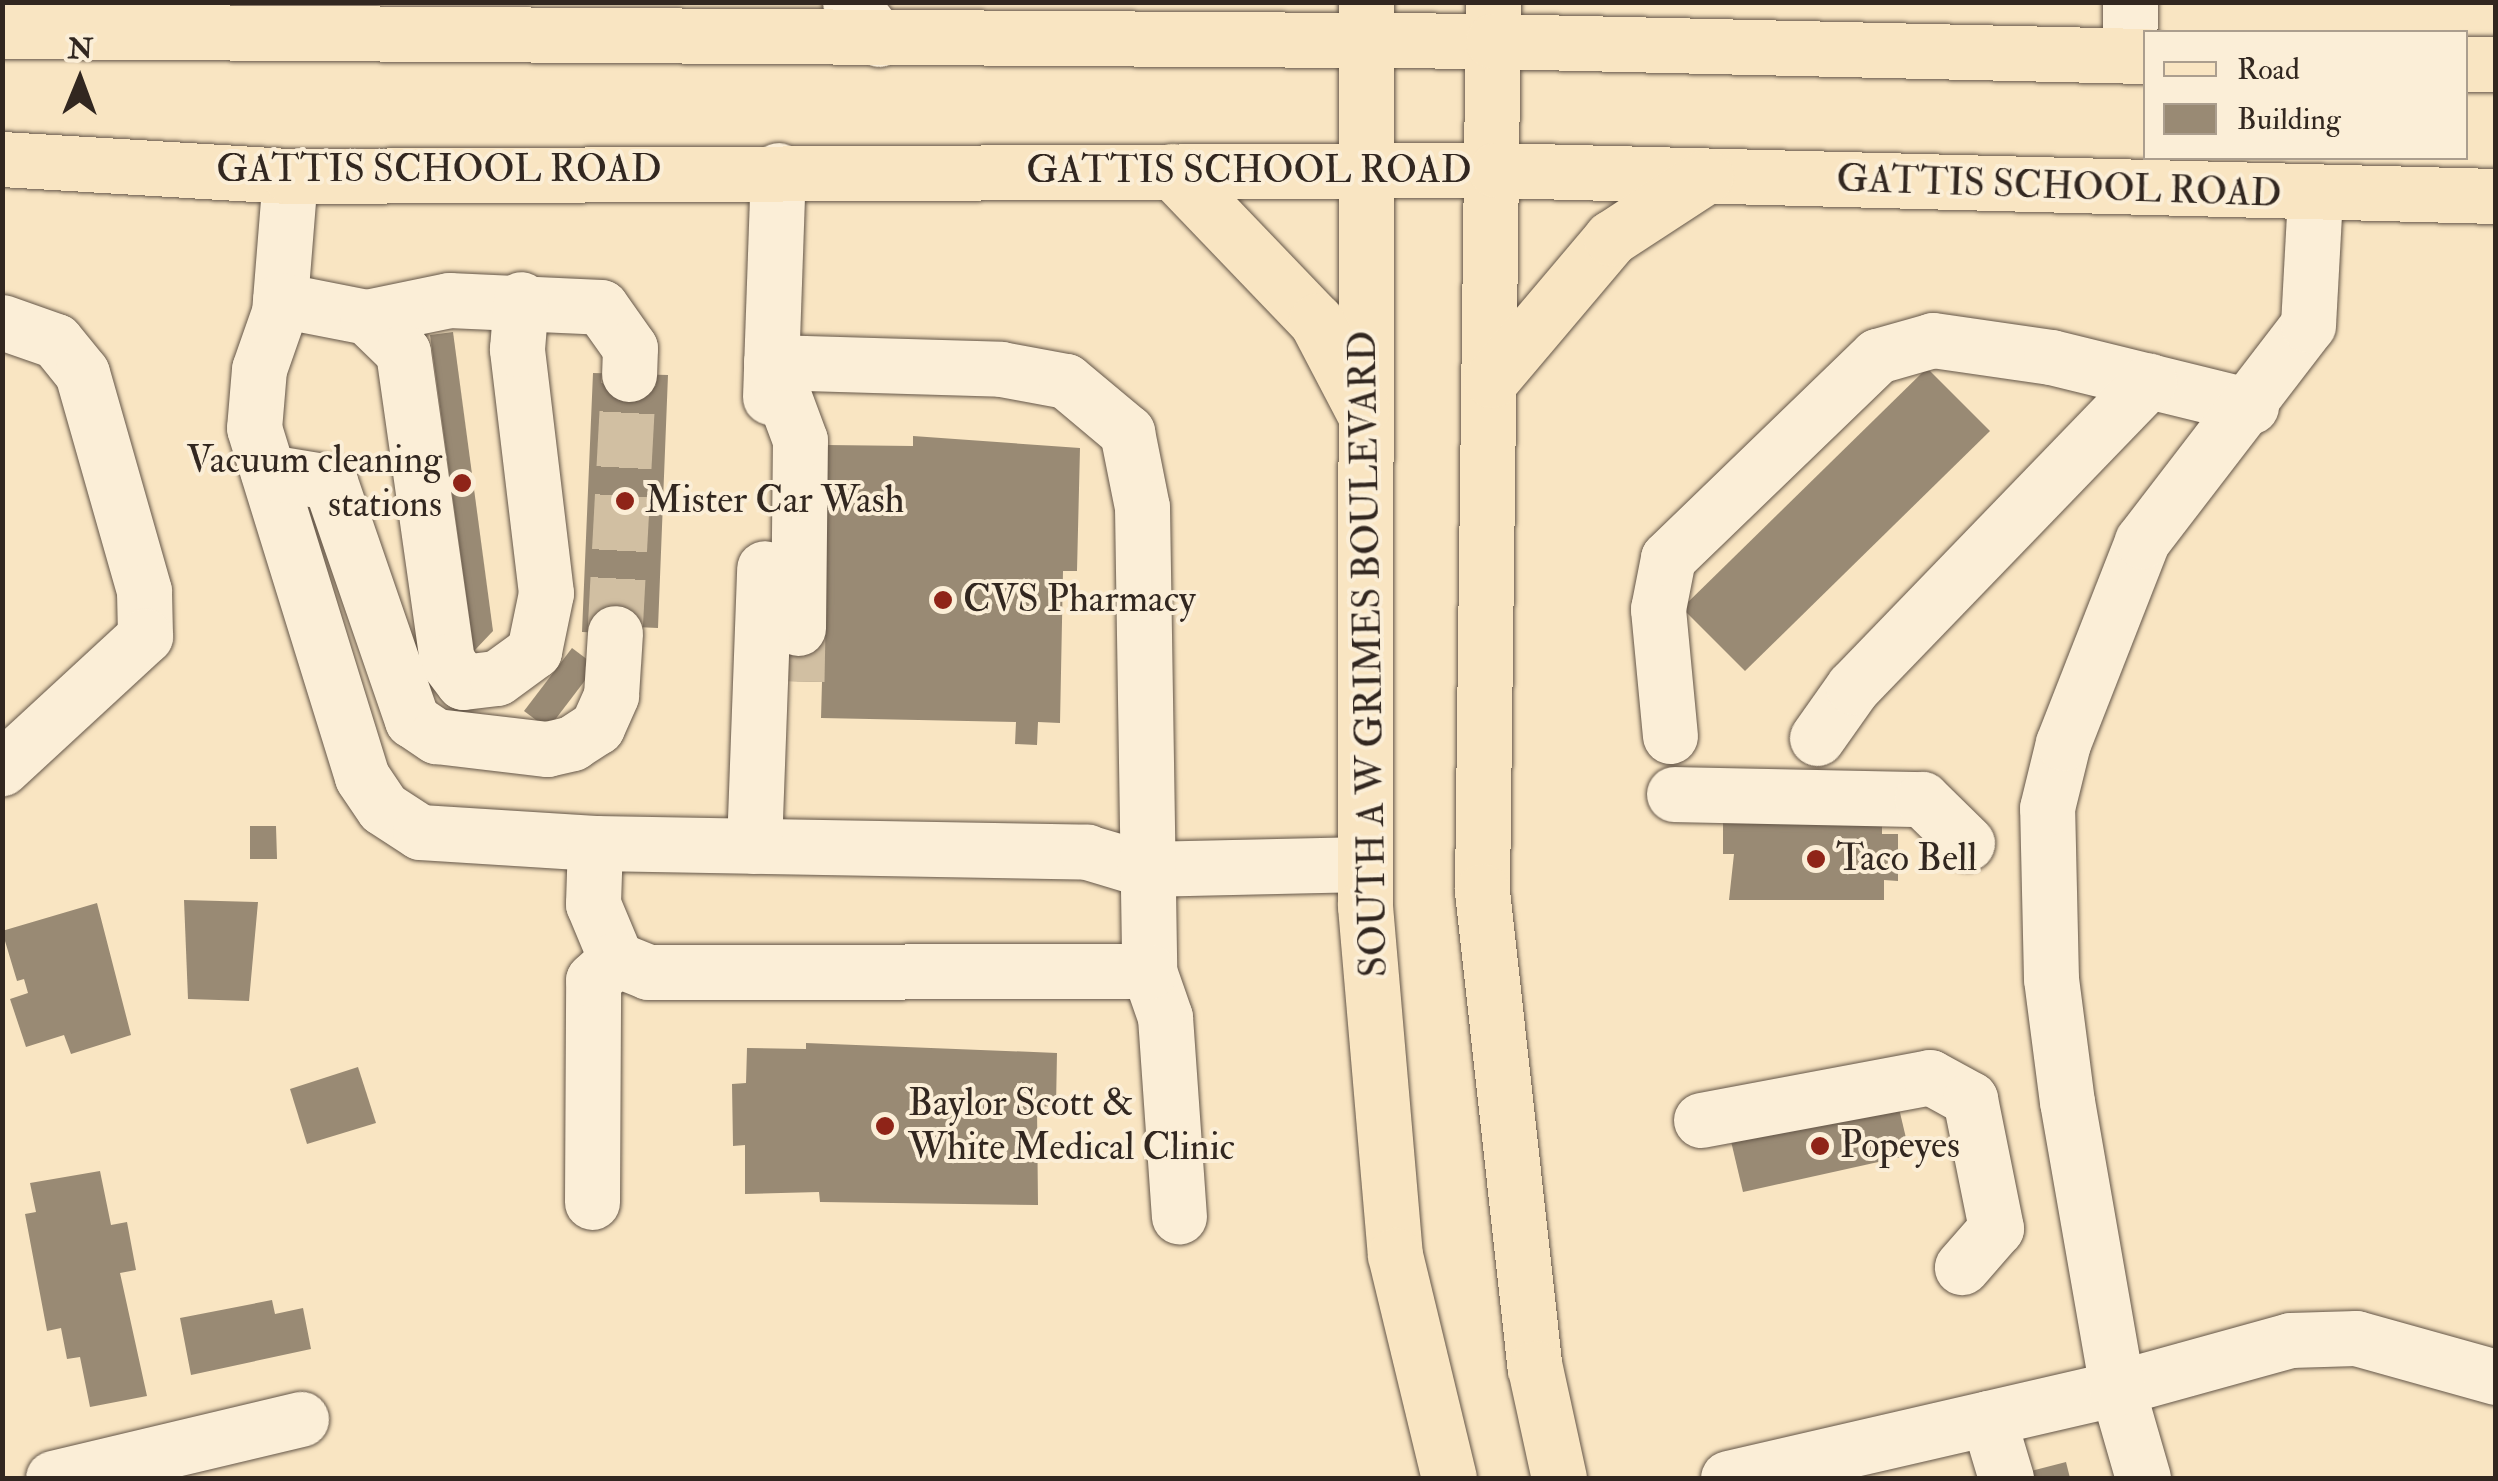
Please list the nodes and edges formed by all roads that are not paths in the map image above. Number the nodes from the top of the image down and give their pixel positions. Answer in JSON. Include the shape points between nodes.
{"nodes":[{"id":1,"x":1151,"y":2,"type":"edge"},
{"id":2,"x":1629,"y":2,"type":"edge"},
{"id":3,"x":298,"y":18,"type":"edge"},
{"id":4,"x":700,"y":20,"type":"edge"},
{"id":5,"x":864,"y":20,"type":"edge"},
{"id":6,"x":1366,"y":22,"type":"edge"},
{"id":7,"x":1493,"y":22,"type":"edge"},
{"id":8,"x":2,"y":31,"type":"edge"},
{"id":9,"x":2135,"y":38,"type":"edge"},
{"id":10,"x":1054,"y":39,"type":"junction"},
{"id":11,"x":1694,"y":45,"type":"junction"},
{"id":12,"x":2468,"y":64,"type":"edge"},
{"id":13,"x":2496,"y":64,"type":"edge"},
{"id":14,"x":2,"y":159,"type":"edge"},
{"id":15,"x":778,"y":170,"type":"junction"},
{"id":16,"x":1496,"y":170,"type":"junction"},
{"id":17,"x":1172,"y":171,"type":"junction"},
{"id":18,"x":1366,"y":172,"type":"junction"},
{"id":19,"x":290,"y":176,"type":"junction"},
{"id":20,"x":1706,"y":176,"type":"junction"},
{"id":21,"x":2314,"y":194,"type":"junction"},
{"id":22,"x":2496,"y":196,"type":"edge"},
{"id":23,"x":521,"y":299,"type":"junction"},
{"id":24,"x":280,"y":300,"type":"junction"},
{"id":25,"x":367,"y":318,"type":"junction"},
{"id":26,"x":2,"y":322,"type":"edge"},
{"id":27,"x":772,"y":362,"type":"junction"},
{"id":28,"x":628,"y":374,"type":"tunnel mouth"},
{"id":29,"x":1491,"y":380,"type":"junction"},
{"id":30,"x":2149,"y":380,"type":"junction"},
{"id":31,"x":2251,"y":406,"type":"junction"},
{"id":32,"x":1366,"y":416,"type":"junction"},
{"id":33,"x":268,"y":472,"type":"junction"},
{"id":34,"x":798,"y":628,"type":"tunnel mouth"},
{"id":35,"x":615,"y":634,"type":"tunnel mouth"},
{"id":36,"x":797,"y":681,"type":"tunnel mouth"},
{"id":37,"x":1670,"y":736,"type":"dead end"},
{"id":38,"x":1817,"y":738,"type":"dead end"},
{"id":39,"x":2,"y":768,"type":"edge"},
{"id":40,"x":756,"y":784,"type":"junction"},
{"id":41,"x":1674,"y":794,"type":"dead end"},
{"id":42,"x":595,"y":843,"type":"junction"},
{"id":43,"x":1967,"y":843,"type":"dead end"},
{"id":44,"x":754,"y":846,"type":"junction"},
{"id":45,"x":1365,"y":864,"type":"junction"},
{"id":46,"x":1144,"y":869,"type":"junction"},
{"id":47,"x":616,"y":959,"type":"junction"},
{"id":48,"x":1149,"y":971,"type":"junction"},
{"id":49,"x":1702,"y":1120,"type":"dead end"},
{"id":50,"x":592,"y":1202,"type":"dead end"},
{"id":51,"x":1179,"y":1217,"type":"dead end"},
{"id":52,"x":1962,"y":1267,"type":"dead end"},
{"id":53,"x":2496,"y":1377,"type":"edge"},
{"id":54,"x":2117,"y":1388,"type":"junction"},
{"id":55,"x":1988,"y":1418,"type":"junction"},
{"id":56,"x":300,"y":1419,"type":"dead end"},
{"id":57,"x":54,"y":1478,"type":"edge"},
{"id":58,"x":1449,"y":1478,"type":"edge"},
{"id":59,"x":1559,"y":1478,"type":"edge"},
{"id":60,"x":1728,"y":1478,"type":"edge"},
{"id":61,"x":2006,"y":1478,"type":"edge"},
{"id":62,"x":2143,"y":1478,"type":"edge"}],
"edges":[{"from":1,"to":10,"type":"main road"},
{"from":2,"to":11,"type":"main road"},
{"from":3,"to":4,"type":"main road"},
{"from":3,"to":8,"type":"main road"},
{"from":4,"to":5,"type":"main road"},
{"from":5,"to":10,"type":"main road"},
{"from":6,"to":7,"type":"main road"},
{"from":6,"to":10,"type":"main road"},
{"from":6,"to":18,"type":"main road","name":"SOUTH A W GRIMES BOULEVARD"},
{"from":7,"to":11,"type":"main road"},
{"from":7,"to":16,"type":"main road"},
{"from":9,"to":11,"type":"main road"},
{"from":12,"to":13,"type":"main road"},
{"from":14,"to":19,"type":"main road","name":"GATTIS SCHOOL ROAD"},
{"from":15,"to":17,"type":"main road","name":"GATTIS SCHOOL ROAD"},
{"from":15,"to":19,"type":"main road","name":"GATTIS SCHOOL ROAD"},
{"from":15,"to":27,"type":"lane"},
{"from":16,"to":18,"type":"main road","name":"GATTIS SCHOOL ROAD"},
{"from":16,"to":20,"type":"main road","name":"GATTIS SCHOOL ROAD"},
{"from":16,"to":29,"type":"main road"},
{"from":17,"to":18,"type":"main road","name":"GATTIS SCHOOL ROAD"},
{"from":17,"to":32,"type":"main road","via":[[1316,322]]},
{"from":18,"to":32,"type":"main road","name":"SOUTH A W GRIMES BOULEVARD"},
{"from":19,"to":24,"type":"lane"},
{"from":20,"to":21,"type":"main road","name":"GATTIS SCHOOL ROAD"},
{"from":20,"to":29,"type":"main road","via":[[1611,238]]},
{"from":21,"to":22,"type":"main road","name":"GATTIS SCHOOL ROAD"},
{"from":21,"to":31,"type":"lane","via":[[2308,326]]},
{"from":23,"to":25,"type":"lane","via":[[449,300]]},
{"from":23,"to":25,"type":"lane","via":[[517,349],[546,593],[534,650],[497,678],[462,682],[447,661],[403,352]]},
{"from":23,"to":28,"type":"lane","via":[[601,308],[630,348]]},
{"from":24,"to":25,"type":"lane"},
{"from":24,"to":33,"type":"lane","via":[[259,369],[254,428]]},
{"from":26,"to":39,"type":"lane","via":[[56,341],[82,373],[144,591],[145,636]]},
{"from":27,"to":34,"type":"lane","via":[[800,440]]},
{"from":27,"to":40,"type":"lane"},
{"from":27,"to":46,"type":"lane","via":[[1001,369],[1066,381],[1127,432],[1142,507]]},
{"from":29,"to":59,"type":"main road","via":[[1482,891],[1535,1368]]},
{"from":30,"to":31,"type":"lane"},
{"from":30,"to":37,"type":"lane","via":[[2051,356],[1934,340],[1877,356],[1668,558],[1658,609]]},
{"from":30,"to":38,"type":"lane","via":[[1853,687]]},
{"from":31,"to":54,"type":"lane","via":[[2142,542],[2063,742],[2048,808],[2052,979]]},
{"from":32,"to":45,"type":"main road","name":"SOUTH A W GRIMES BOULEVARD"},
{"from":33,"to":35,"type":"lane","via":[[330,482],[412,720],[436,736],[548,749],[572,743],[597,726],[612,695]]},
{"from":33,"to":42,"type":"lane","via":[[362,777],[382,808],[420,832]]},
{"from":36,"to":40,"type":"lane","via":[[795,722]]},
{"from":40,"to":44,"type":"lane"},
{"from":41,"to":43,"type":"lane","via":[[1922,799]]},
{"from":42,"to":44,"type":"lane"},
{"from":42,"to":47,"type":"lane","via":[[593,904]]},
{"from":44,"to":46,"type":"lane","via":[[1087,852]]},
{"from":45,"to":46,"type":"lane"},
{"from":45,"to":58,"type":"main road","name":"SOUTH A W GRIMES BOULEVARD","via":[[1394,1255]]},
{"from":46,"to":48,"type":"lane"},
{"from":47,"to":48,"type":"lane","via":[[648,972]]},
{"from":47,"to":50,"type":"lane","via":[[593,980]]},
{"from":48,"to":51,"type":"lane","via":[[1166,1017]]},
{"from":49,"to":52,"type":"lane","via":[[1930,1077],[1970,1098],[1996,1228]]},
{"from":53,"to":54,"type":"lane","via":[[2356,1338],[2290,1340]]},
{"from":54,"to":55,"type":"lane"},
{"from":54,"to":62,"type":"lane"},
{"from":55,"to":60,"type":"lane"},
{"from":55,"to":61,"type":"lane"},
{"from":56,"to":57,"type":"lane"}]}
